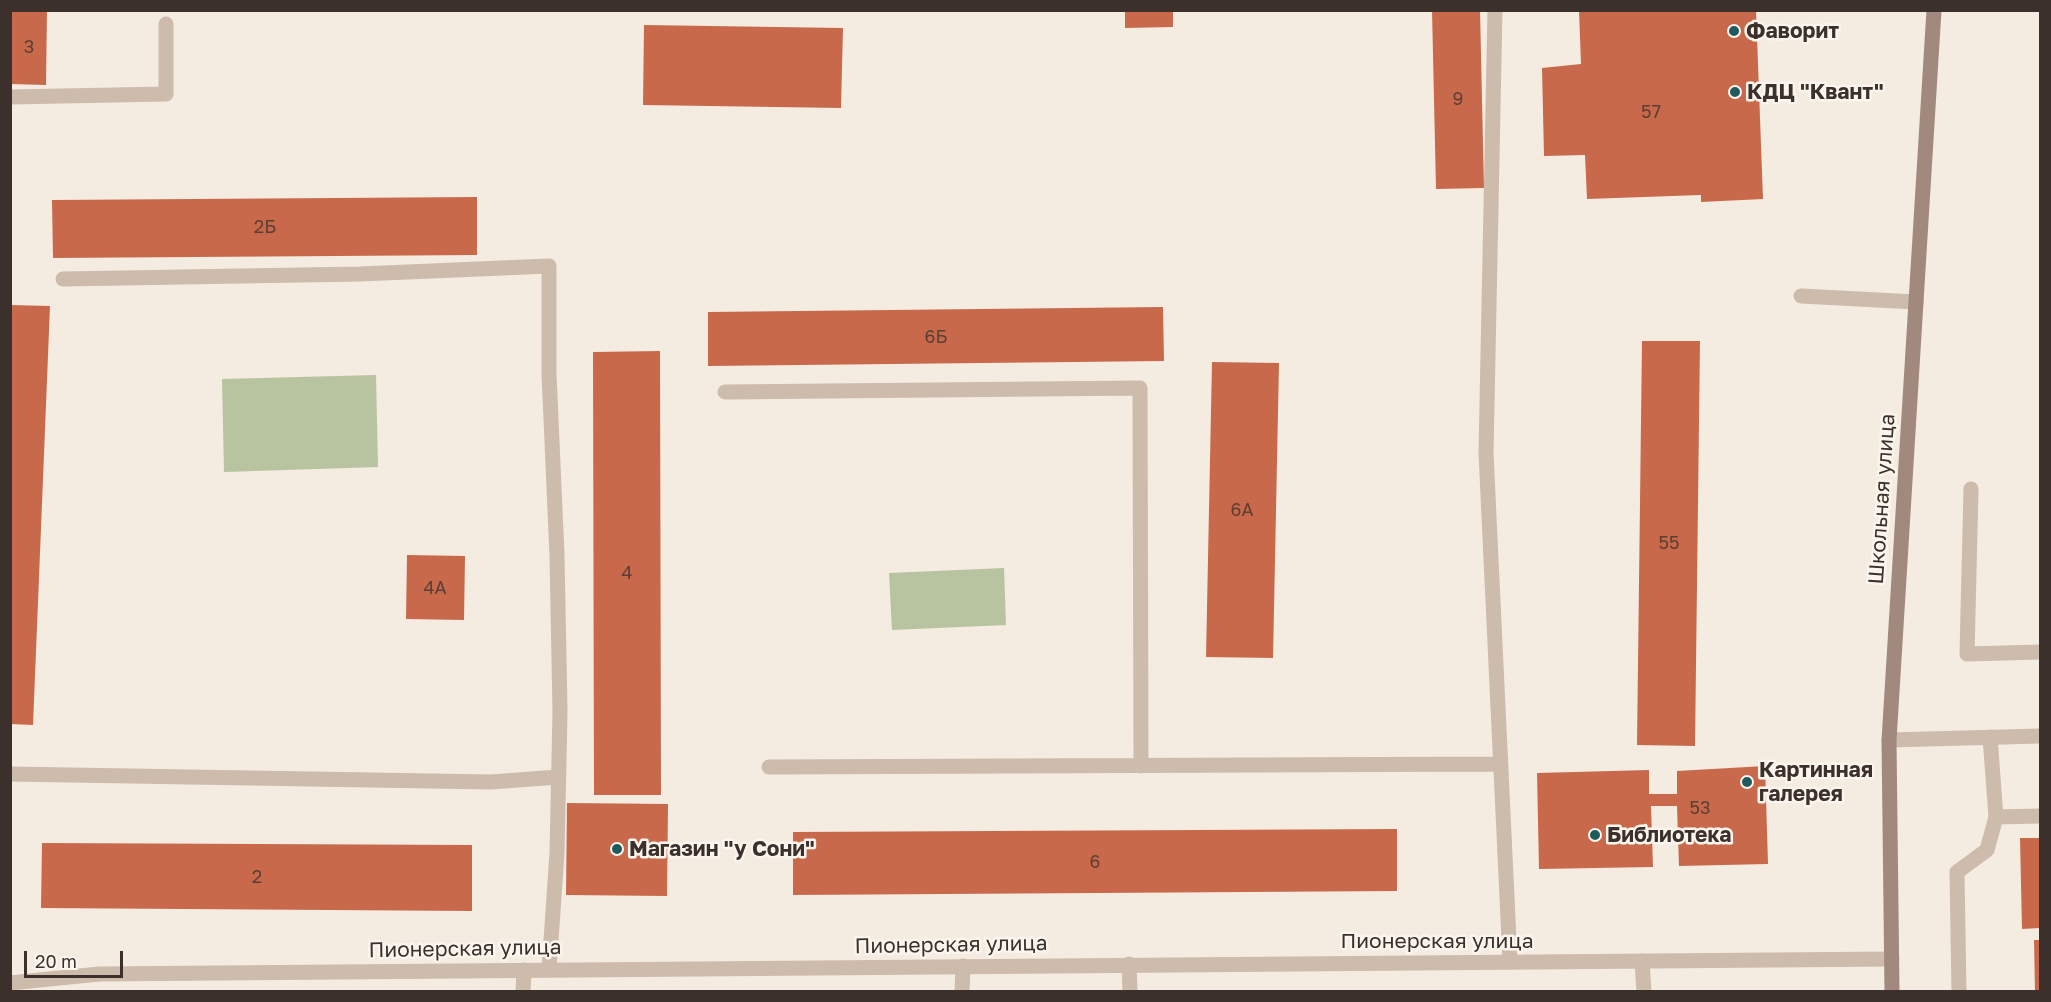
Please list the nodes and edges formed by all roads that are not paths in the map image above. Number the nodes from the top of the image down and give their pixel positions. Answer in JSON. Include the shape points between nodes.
{"nodes":[{"id":1,"x":1495,"y":10,"type":"edge"},
{"id":2,"x":1934,"y":10,"type":"edge"},
{"id":3,"x":166,"y":24,"type":"dead end"},
{"id":4,"x":10,"y":97,"type":"edge"},
{"id":5,"x":63,"y":279,"type":"dead end"},
{"id":6,"x":1801,"y":296,"type":"dead end"},
{"id":7,"x":1916,"y":302,"type":"junction"},
{"id":8,"x":725,"y":392,"type":"dead end"},
{"id":9,"x":1971,"y":489,"type":"dead end"},
{"id":10,"x":2040,"y":652,"type":"edge"},
{"id":11,"x":2040,"y":736,"type":"edge"},
{"id":12,"x":1990,"y":737,"type":"junction"},
{"id":13,"x":1888,"y":740,"type":"junction"},
{"id":14,"x":1499,"y":765,"type":"junction"},
{"id":15,"x":1140,"y":766,"type":"junction"},
{"id":16,"x":769,"y":767,"type":"dead end"},
{"id":17,"x":10,"y":774,"type":"edge"},
{"id":18,"x":558,"y":777,"type":"junction"},
{"id":19,"x":2040,"y":816,"type":"edge"},
{"id":20,"x":1996,"y":817,"type":"junction"},
{"id":21,"x":1892,"y":959,"type":"junction"},
{"id":22,"x":1642,"y":961,"type":"junction"},
{"id":23,"x":1510,"y":962,"type":"junction"},
{"id":24,"x":1128,"y":964,"type":"junction"},
{"id":25,"x":963,"y":966,"type":"junction"},
{"id":26,"x":549,"y":969,"type":"junction"},
{"id":27,"x":524,"y":970,"type":"junction"},
{"id":28,"x":10,"y":983,"type":"edge"},
{"id":29,"x":523,"y":992,"type":"edge"},
{"id":30,"x":962,"y":992,"type":"edge"},
{"id":31,"x":1130,"y":992,"type":"edge"},
{"id":32,"x":1644,"y":992,"type":"edge"},
{"id":33,"x":1892,"y":992,"type":"edge"},
{"id":34,"x":1959,"y":992,"type":"edge"}],
"edges":[{"from":1,"to":14,"type":"street","via":[[1486,453]]},
{"from":2,"to":7,"type":"main road","name":"Школьная улица"},
{"from":3,"to":4,"type":"street","via":[[166,94]]},
{"from":5,"to":18,"type":"street","via":[[549,266]]},
{"from":6,"to":7,"type":"street"},
{"from":7,"to":13,"type":"main road","name":"Школьная улица"},
{"from":8,"to":15,"type":"street","via":[[1140,388]]},
{"from":9,"to":10,"type":"street","via":[[1967,654]]},
{"from":11,"to":12,"type":"street"},
{"from":12,"to":13,"type":"street"},
{"from":12,"to":20,"type":"street"},
{"from":13,"to":21,"type":"main road","name":"Школьная улица"},
{"from":14,"to":15,"type":"street"},
{"from":14,"to":23,"type":"street"},
{"from":15,"to":16,"type":"street"},
{"from":17,"to":18,"type":"street","via":[[479,782]]},
{"from":18,"to":26,"type":"street"},
{"from":19,"to":20,"type":"street"},
{"from":20,"to":34,"type":"street","via":[[1987,850],[1957,872]]},
{"from":21,"to":22,"type":"street","name":"Пионерская улица"},
{"from":21,"to":33,"type":"main road","name":"Школьная улица"},
{"from":22,"to":23,"type":"street","name":"Пионерская улица"},
{"from":22,"to":32,"type":"street"},
{"from":23,"to":24,"type":"street","name":"Пионерская улица"},
{"from":24,"to":25,"type":"street","name":"Пионерская улица"},
{"from":24,"to":31,"type":"street"},
{"from":25,"to":26,"type":"street","name":"Пионерская улица"},
{"from":25,"to":30,"type":"street"},
{"from":26,"to":27,"type":"street","name":"Пионерская улица"},
{"from":27,"to":28,"type":"street","name":"Пионерская улица","via":[[99,974]]},
{"from":27,"to":29,"type":"street"}]}
